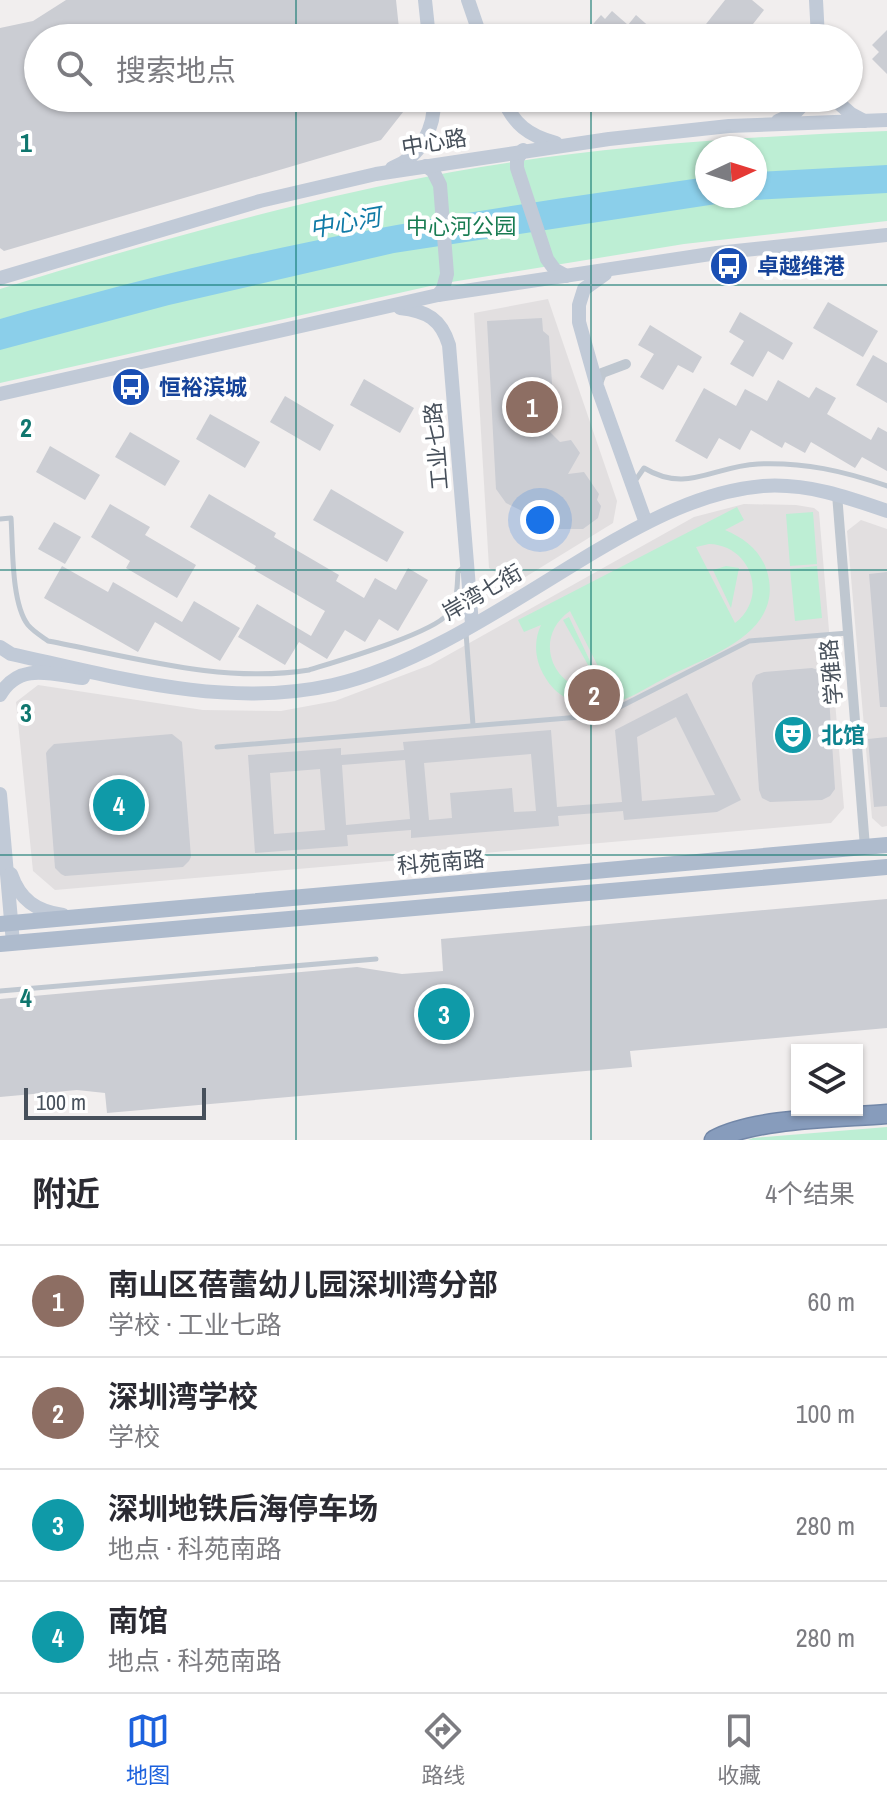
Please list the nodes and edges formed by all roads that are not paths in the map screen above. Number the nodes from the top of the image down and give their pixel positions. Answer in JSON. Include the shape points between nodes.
{"nodes":[{"id":1,"x":425,"y":0,"type":"edge"},
{"id":2,"x":468,"y":0,"type":"edge"},
{"id":3,"x":816,"y":0,"type":"edge"},
{"id":4,"x":428,"y":24,"type":"edge"},
{"id":5,"x":476,"y":24,"type":"edge"},
{"id":6,"x":817,"y":24,"type":"edge"},
{"id":7,"x":433,"y":112,"type":"edge"},
{"id":8,"x":510,"y":112,"type":"edge"},
{"id":9,"x":796,"y":112,"type":"edge"},
{"id":10,"x":849,"y":112,"type":"edge"},
{"id":11,"x":887,"y":120,"type":"edge"},
{"id":12,"x":864,"y":121,"type":"junction"},
{"id":13,"x":768,"y":125,"type":"junction"},
{"id":14,"x":564,"y":145,"type":"junction"},
{"id":15,"x":523,"y":150,"type":"junction"},
{"id":16,"x":426,"y":166,"type":"junction"},
{"id":17,"x":376,"y":174,"type":"junction"},
{"id":18,"x":887,"y":235,"type":"edge"},
{"id":19,"x":32,"y":268,"type":"junction"},
{"id":20,"x":612,"y":269,"type":"junction"},
{"id":21,"x":0,"y":271,"type":"edge"},
{"id":22,"x":566,"y":276,"type":"junction"},
{"id":23,"x":0,"y":278,"type":"edge"},
{"id":24,"x":438,"y":295,"type":"junction"},
{"id":25,"x":388,"y":307,"type":"junction"},
{"id":26,"x":626,"y":364,"type":"dead end"},
{"id":27,"x":597,"y":386,"type":"junction"},
{"id":28,"x":27,"y":387,"type":"junction"},
{"id":29,"x":0,"y":394,"type":"edge"},
{"id":30,"x":0,"y":401,"type":"edge"},
{"id":31,"x":632,"y":485,"type":"junction"},
{"id":32,"x":887,"y":486,"type":"edge"},
{"id":33,"x":837,"y":494,"type":"junction"},
{"id":34,"x":887,"y":511,"type":"edge"},
{"id":35,"x":0,"y":519,"type":"edge"},
{"id":36,"x":646,"y":523,"type":"junction"},
{"id":37,"x":468,"y":564,"type":"junction"},
{"id":38,"x":469,"y":626,"type":"junction"},
{"id":39,"x":848,"y":633,"type":"junction"},
{"id":40,"x":0,"y":647,"type":"edge"},
{"id":41,"x":132,"y":681,"type":"junction"},
{"id":42,"x":0,"y":695,"type":"edge"},
{"id":43,"x":473,"y":725,"type":"junction"},
{"id":44,"x":217,"y":747,"type":"dead end"},
{"id":45,"x":0,"y":794,"type":"edge"},
{"id":46,"x":887,"y":845,"type":"edge"},
{"id":47,"x":865,"y":847,"type":"junction"},
{"id":48,"x":6,"y":857,"type":"junction"},
{"id":49,"x":887,"y":867,"type":"edge"},
{"id":50,"x":79,"y":918,"type":"junction"},
{"id":51,"x":6,"y":923,"type":"edge"},
{"id":52,"x":6,"y":944,"type":"edge"},
{"id":53,"x":376,"y":959,"type":"dead end"},
{"id":54,"x":0,"y":991,"type":"edge"},
{"id":55,"x":887,"y":1114,"type":"edge"},
{"id":56,"x":714,"y":1140,"type":"edge"}],
"edges":[{"from":1,"to":4,"type":"main road"},
{"from":2,"to":5,"type":"main road"},
{"from":3,"to":6,"type":"main road"},
{"from":7,"to":17,"type":"main road","via":[[420,147],[399,165]]},
{"from":8,"to":14,"type":"main road","via":[[525,130]]},
{"from":9,"to":13,"type":"main road"},
{"from":10,"to":12,"type":"main road"},
{"from":11,"to":12,"type":"main road","name":"中心路"},
{"from":12,"to":13,"type":"main road","name":"中心路"},
{"from":13,"to":14,"type":"main road","name":"中心路"},
{"from":14,"to":15,"type":"main road","name":"中心路"},
{"from":15,"to":16,"type":"main road","name":"中心路"},
{"from":15,"to":22,"type":"main road","via":[[517,168],[547,259]]},
{"from":16,"to":17,"type":"main road","name":"中心路"},
{"from":16,"to":24,"type":"main road","via":[[440,185],[447,274]]},
{"from":17,"to":19,"type":"main road","name":"中心路","via":[[260,201]]},
{"from":18,"to":20,"type":"main road"},
{"from":19,"to":21,"type":"main road"},
{"from":19,"to":23,"type":"main road","name":"中心路"},
{"from":20,"to":22,"type":"main road"},
{"from":20,"to":27,"type":"main road","via":[[584,289],[579,305]]},
{"from":22,"to":24,"type":"main road"},
{"from":24,"to":25,"type":"main road"},
{"from":25,"to":28,"type":"main road"},
{"from":25,"to":37,"type":"main road","name":"工业七路","via":[[425,313],[441,326],[449,345]]},
{"from":26,"to":27,"type":"street","via":[[602,373]]},
{"from":27,"to":31,"type":"main road"},
{"from":28,"to":29,"type":"main road"},
{"from":28,"to":30,"type":"main road"},
{"from":31,"to":32,"type":"lane","via":[[644,468],[679,481],[756,464],[843,471]]},
{"from":31,"to":36,"type":"main road"},
{"from":33,"to":34,"type":"main road","name":"岸湾七街"},
{"from":33,"to":36,"type":"main road","name":"岸湾七街","via":[[784,486],[744,488],[704,498]]},
{"from":33,"to":39,"type":"street","name":"学雅路"},
{"from":35,"to":37,"type":"lane","via":[[11,518],[23,617],[48,641],[235,674],[309,670],[429,627],[448,614],[456,599],[458,572]]},
{"from":36,"to":38,"type":"main road","name":"岸湾七街"},
{"from":37,"to":38,"type":"main road","name":"工业七路"},
{"from":38,"to":41,"type":"main road","name":"岸湾七街","via":[[378,670],[317,688],[229,693]]},
{"from":38,"to":43,"type":"lane"},
{"from":39,"to":43,"type":"lane","via":[[749,641],[604,715]]},
{"from":39,"to":47,"type":"street","name":"学雅路"},
{"from":40,"to":41,"type":"main road","via":[[11,654]]},
{"from":41,"to":42,"type":"main road","via":[[32,673],[13,678]]},
{"from":43,"to":44,"type":"lane"},
{"from":45,"to":48,"type":"main road"},
{"from":46,"to":47,"type":"main road","name":"科苑南路"},
{"from":47,"to":50,"type":"main road","name":"科苑南路"},
{"from":48,"to":50,"type":"main road","via":[[27,902]]},
{"from":48,"to":51,"type":"main road"},
{"from":49,"to":52,"type":"main road","name":"科苑南路"},
{"from":50,"to":51,"type":"main road","name":"科苑南路"},
{"from":51,"to":52,"type":"main road"},
{"from":53,"to":54,"type":"lane"},
{"from":55,"to":56,"type":"highway","via":[[752,1126]]}]}
